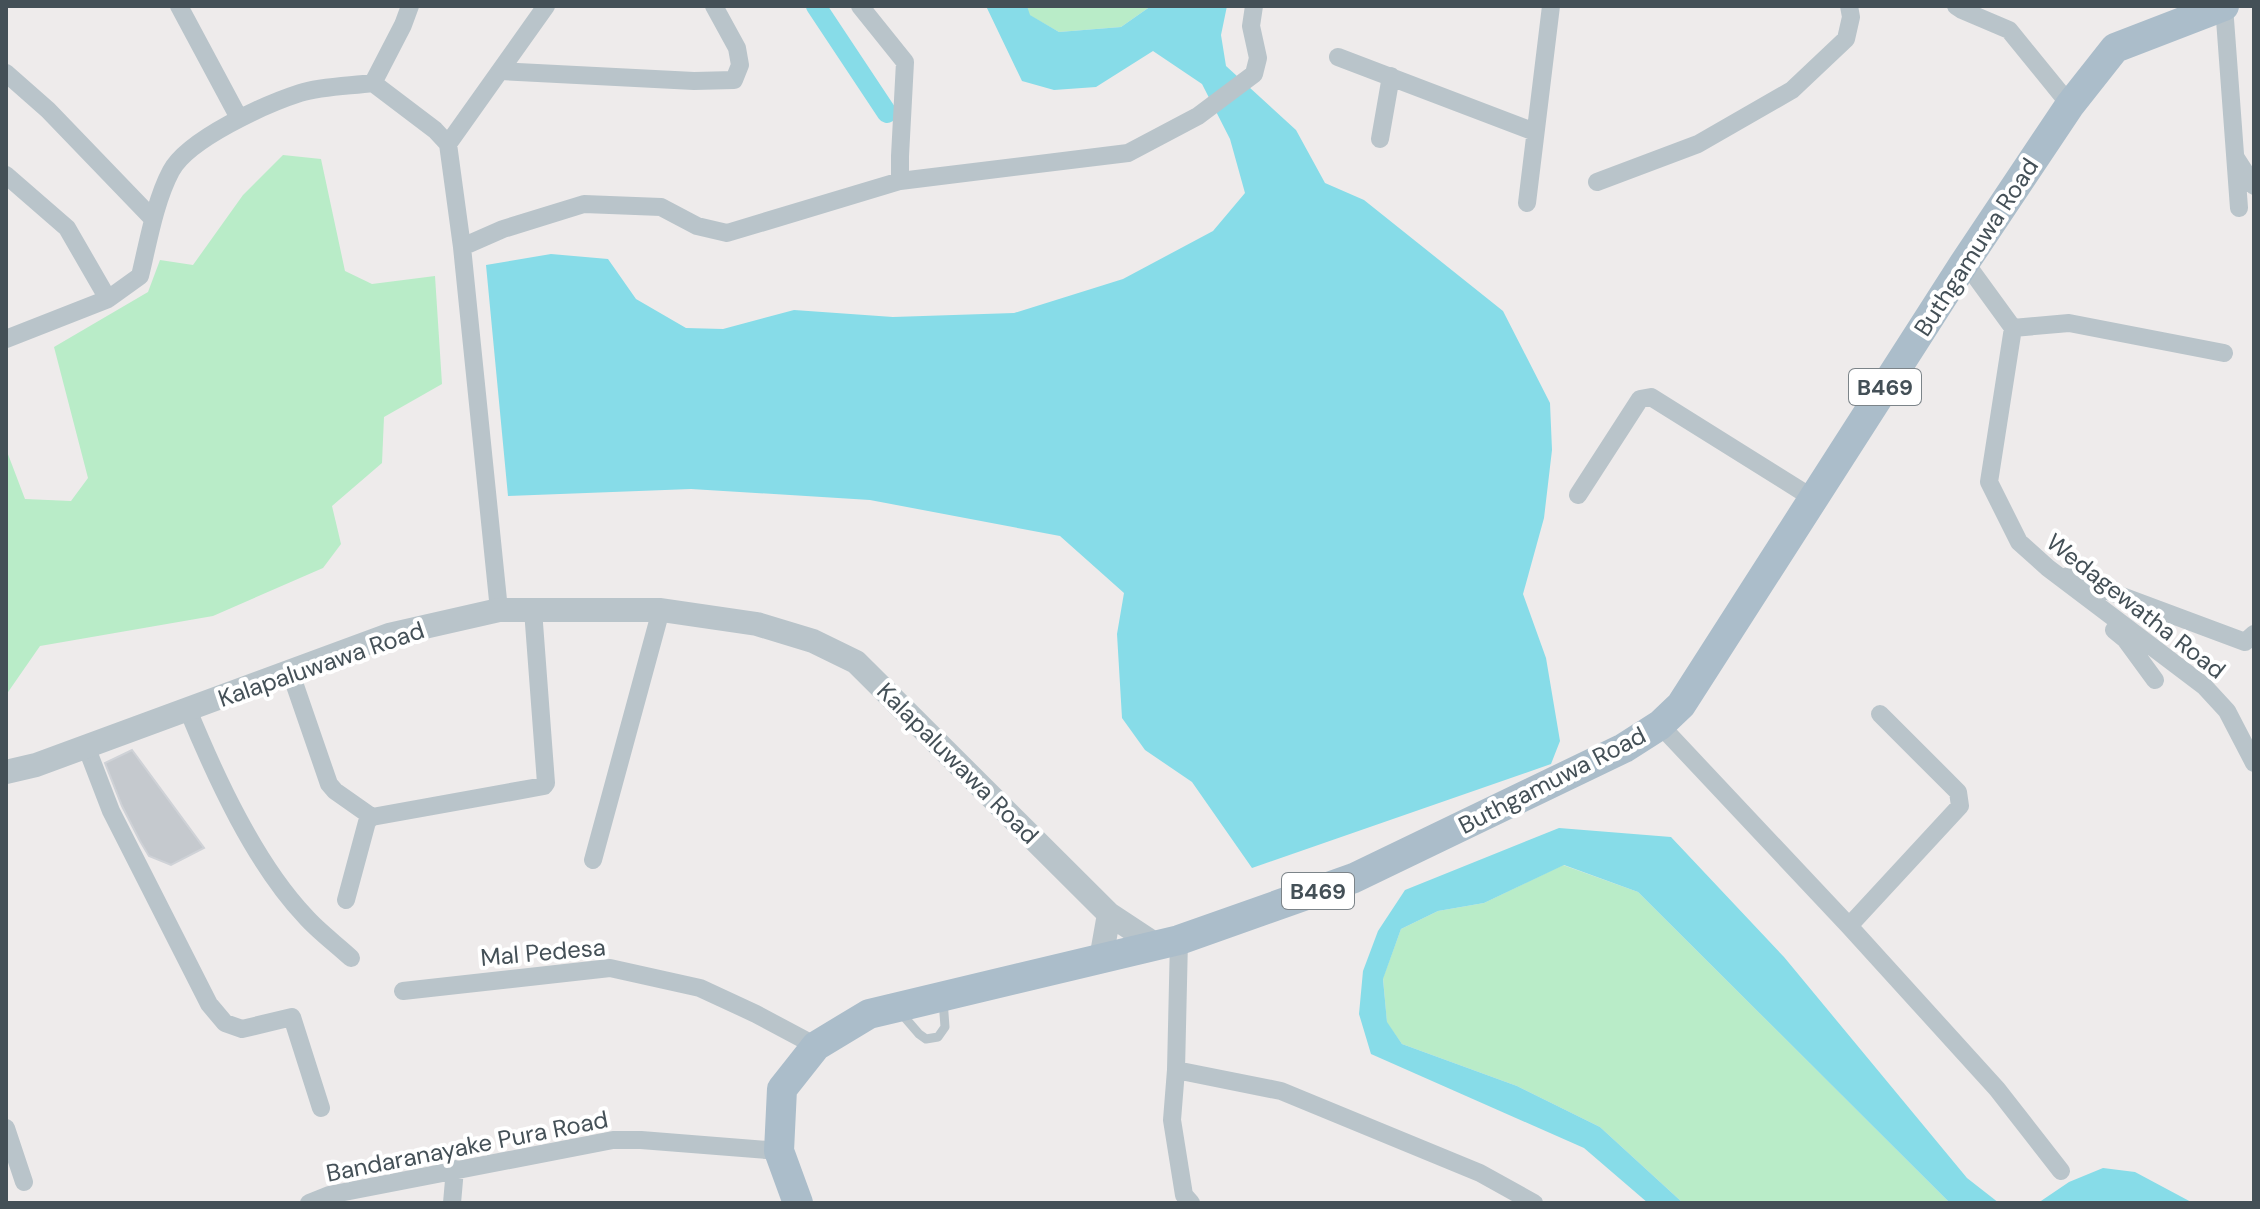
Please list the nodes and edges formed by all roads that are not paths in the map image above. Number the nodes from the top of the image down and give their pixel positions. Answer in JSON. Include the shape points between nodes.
{"nodes":[{"id":1,"x":179,"y":6,"type":"edge"},
{"id":2,"x":410,"y":6,"type":"edge"},
{"id":3,"x":546,"y":6,"type":"edge"},
{"id":4,"x":714,"y":6,"type":"edge"},
{"id":5,"x":860,"y":6,"type":"edge"},
{"id":6,"x":1254,"y":6,"type":"edge"},
{"id":7,"x":1551,"y":6,"type":"edge"},
{"id":8,"x":1849,"y":6,"type":"edge"},
{"id":9,"x":2224,"y":6,"type":"edge"},
{"id":10,"x":1960,"y":7,"type":"edge"},
{"id":11,"x":1338,"y":57,"type":"dead end"},
{"id":12,"x":500,"y":71,"type":"junction"},
{"id":13,"x":6,"y":73,"type":"edge"},
{"id":14,"x":1391,"y":76,"type":"junction"},
{"id":15,"x":373,"y":83,"type":"junction"},
{"id":16,"x":2070,"y":105,"type":"junction"},
{"id":17,"x":239,"y":118,"type":"junction"},
{"id":18,"x":1535,"y":132,"type":"junction"},
{"id":19,"x":1380,"y":139,"type":"dead end"},
{"id":20,"x":448,"y":144,"type":"junction"},
{"id":21,"x":2235,"y":156,"type":"junction"},
{"id":22,"x":6,"y":175,"type":"edge"},
{"id":23,"x":900,"y":181,"type":"junction"},
{"id":24,"x":1597,"y":182,"type":"dead end"},
{"id":25,"x":2254,"y":186,"type":"edge"},
{"id":26,"x":1527,"y":203,"type":"dead end"},
{"id":27,"x":2239,"y":208,"type":"dead end"},
{"id":28,"x":153,"y":219,"type":"junction"},
{"id":29,"x":462,"y":247,"type":"junction"},
{"id":30,"x":1965,"y":262,"type":"junction"},
{"id":31,"x":108,"y":299,"type":"junction"},
{"id":32,"x":2013,"y":328,"type":"junction"},
{"id":33,"x":6,"y":339,"type":"edge"},
{"id":34,"x":2224,"y":353,"type":"dead end"},
{"id":35,"x":1578,"y":495,"type":"dead end"},
{"id":36,"x":1814,"y":499,"type":"junction"},
{"id":37,"x":2048,"y":568,"type":"junction"},
{"id":38,"x":499,"y":610,"type":"junction"},
{"id":39,"x":533,"y":610,"type":"junction"},
{"id":40,"x":661,"y":610,"type":"junction"},
{"id":41,"x":2254,"y":634,"type":"edge"},
{"id":42,"x":290,"y":671,"type":"junction"},
{"id":43,"x":2155,"y":680,"type":"dead end"},
{"id":44,"x":188,"y":710,"type":"junction"},
{"id":45,"x":1880,"y":714,"type":"dead end"},
{"id":46,"x":1660,"y":725,"type":"junction"},
{"id":47,"x":86,"y":746,"type":"junction"},
{"id":48,"x":2254,"y":763,"type":"edge"},
{"id":49,"x":6,"y":772,"type":"edge"},
{"id":50,"x":372,"y":817,"type":"junction"},
{"id":51,"x":593,"y":860,"type":"dead end"},
{"id":52,"x":346,"y":900,"type":"dead end"},
{"id":53,"x":1109,"y":914,"type":"junction"},
{"id":54,"x":1849,"y":926,"type":"junction"},
{"id":55,"x":1168,"y":943,"type":"junction"},
{"id":56,"x":351,"y":958,"type":"dead end"},
{"id":57,"x":1101,"y":959,"type":"junction"},
{"id":58,"x":403,"y":991,"type":"dead end"},
{"id":59,"x":816,"y":1046,"type":"junction"},
{"id":60,"x":1176,"y":1070,"type":"junction"},
{"id":61,"x":321,"y":1108,"type":"dead end"},
{"id":62,"x":6,"y":1128,"type":"edge"},
{"id":63,"x":779,"y":1151,"type":"junction"},
{"id":64,"x":455,"y":1169,"type":"junction"},
{"id":65,"x":2061,"y":1171,"type":"dead end"},
{"id":66,"x":24,"y":1182,"type":"dead end"},
{"id":67,"x":309,"y":1203,"type":"edge"},
{"id":68,"x":452,"y":1203,"type":"edge"},
{"id":69,"x":798,"y":1203,"type":"edge"},
{"id":70,"x":1191,"y":1203,"type":"edge"},
{"id":71,"x":1534,"y":1203,"type":"edge"}],
"edges":[{"from":1,"to":17,"type":"street"},
{"from":2,"to":15,"type":"street"},
{"from":3,"to":12,"type":"street"},
{"from":4,"to":12,"type":"street","via":[[737,48],[740,65],[734,80]]},
{"from":5,"to":23,"type":"street","via":[[905,62]]},
{"from":6,"to":23,"type":"street","via":[[1254,74],[1198,116],[1128,153]]},
{"from":7,"to":18,"type":"street"},
{"from":8,"to":24,"type":"street","via":[[1846,39],[1792,90],[1698,144]]},
{"from":9,"to":16,"type":"main road","name":"Buthgamuwa Road","number":"B469","via":[[2115,48]]},
{"from":9,"to":21,"type":"street"},
{"from":10,"to":16,"type":"street","via":[[2009,30]]},
{"from":11,"to":14,"type":"street"},
{"from":12,"to":20,"type":"street"},
{"from":13,"to":28,"type":"street"},
{"from":14,"to":18,"type":"street"},
{"from":14,"to":19,"type":"street"},
{"from":15,"to":17,"type":"street","via":[[302,92]]},
{"from":15,"to":20,"type":"street"},
{"from":16,"to":30,"type":"main road","name":"Buthgamuwa Road","number":"B469"},
{"from":17,"to":28,"type":"street","via":[[187,151],[171,170]]},
{"from":18,"to":26,"type":"street"},
{"from":20,"to":29,"type":"street"},
{"from":21,"to":25,"type":"street"},
{"from":21,"to":27,"type":"street"},
{"from":22,"to":31,"type":"street","via":[[67,228]]},
{"from":23,"to":29,"type":"street","via":[[727,233],[697,226],[661,207],[584,204]]},
{"from":28,"to":31,"type":"street","via":[[140,276]]},
{"from":29,"to":38,"type":"street"},
{"from":30,"to":32,"type":"street"},
{"from":30,"to":36,"type":"main road","name":"Buthgamuwa Road","number":"B469"},
{"from":31,"to":33,"type":"street"},
{"from":32,"to":34,"type":"street","via":[[2069,323]]},
{"from":32,"to":37,"type":"street","name":"Wedagewatha Road","via":[[1989,482],[2019,542]]},
{"from":35,"to":36,"type":"street","via":[[1640,399],[1651,397]]},
{"from":36,"to":46,"type":"main road","name":"Buthgamuwa Road","number":"B469","via":[[1681,705]]},
{"from":37,"to":41,"type":"street","via":[[2245,642]]},
{"from":37,"to":43,"type":"street","via":[[2055,581],[2125,639]]},
{"from":37,"to":48,"type":"street","name":"Wedagewatha Road","via":[[2204,686],[2227,711]]},
{"from":38,"to":39,"type":"street","name":"Kalapaluwawa Road"},
{"from":38,"to":42,"type":"street","name":"Kalapaluwawa Road","via":[[389,635]]},
{"from":39,"to":40,"type":"street","name":"Kalapaluwawa Road"},
{"from":39,"to":50,"type":"street","via":[[544,786]]},
{"from":40,"to":51,"type":"street"},
{"from":40,"to":53,"type":"street","name":"Kalapaluwawa Road","via":[[757,624],[813,641],[856,662]]},
{"from":42,"to":44,"type":"street","name":"Kalapaluwawa Road"},
{"from":42,"to":50,"type":"street","via":[[329,784]]},
{"from":44,"to":47,"type":"street","name":"Kalapaluwawa Road"},
{"from":44,"to":56,"type":"street","via":[[273,876],[305,917]]},
{"from":45,"to":54,"type":"street","via":[[1958,792],[1960,806]]},
{"from":46,"to":54,"type":"street"},
{"from":46,"to":55,"type":"main road","name":"Buthgamuwa Road","number":"B469","via":[[1624,748],[1354,878]]},
{"from":47,"to":49,"type":"street","name":"Kalapaluwawa Road"},
{"from":47,"to":61,"type":"street","via":[[111,811],[209,1004],[225,1023],[242,1029],[292,1017]]},
{"from":50,"to":52,"type":"street"},
{"from":53,"to":55,"type":"street","name":"Kalapaluwawa Road"},
{"from":53,"to":57,"type":"street"},
{"from":54,"to":65,"type":"street","via":[[1997,1089]]},
{"from":55,"to":57,"type":"main road","name":"Buthgamuwa Road","number":"B469"},
{"from":55,"to":60,"type":"street"},
{"from":57,"to":59,"type":"main road","name":"Buthgamuwa Road","number":"B469","via":[[869,1014]]},
{"from":58,"to":59,"type":"street","name":"Mal Pedesa","via":[[610,968],[700,988]]},
{"from":59,"to":63,"type":"main road","name":"Buthgamuwa Road","number":"B469","via":[[782,1089]]},
{"from":60,"to":70,"type":"street","via":[[1172,1120],[1184,1195]]},
{"from":60,"to":71,"type":"street","via":[[1281,1091],[1480,1173]]},
{"from":62,"to":66,"type":"street"},
{"from":63,"to":64,"type":"street","name":"Bandaranayake Pura Road","via":[[613,1140]]},
{"from":63,"to":69,"type":"main road","name":"Buthgamuwa Road","number":"B469"},
{"from":64,"to":67,"type":"street","name":"Bandaranayake Pura Road"},
{"from":64,"to":68,"type":"street"}]}
